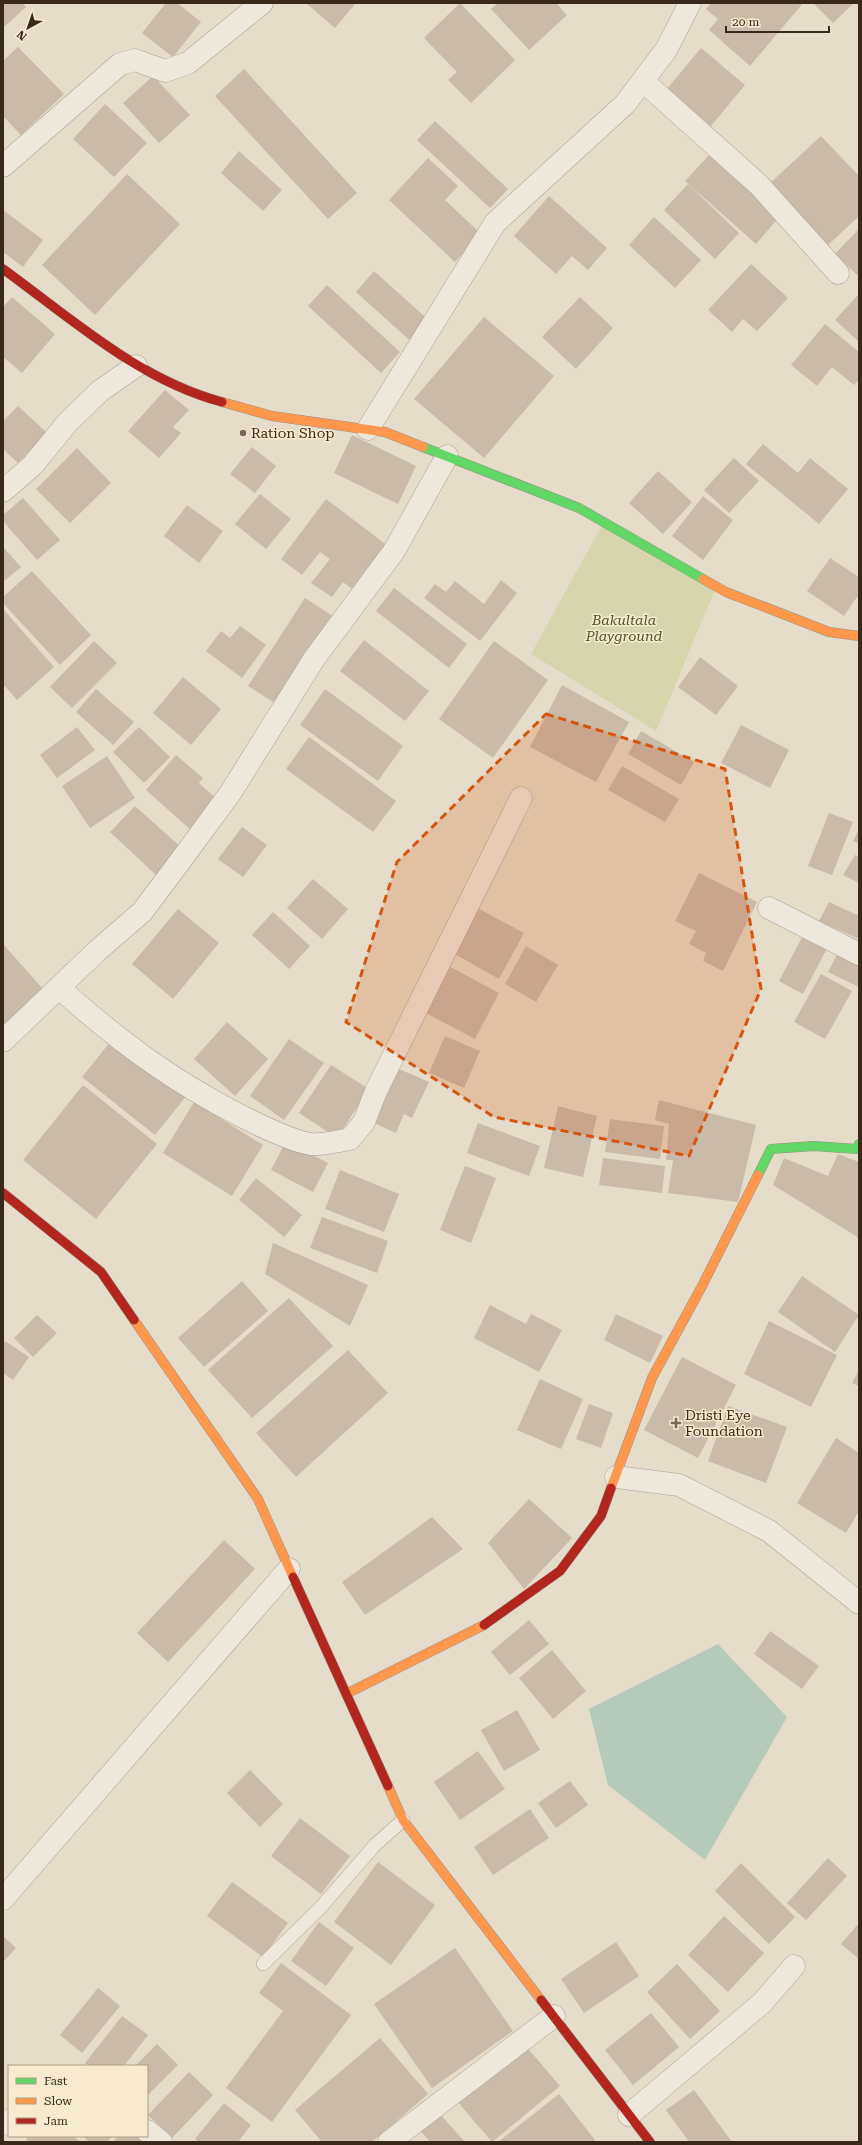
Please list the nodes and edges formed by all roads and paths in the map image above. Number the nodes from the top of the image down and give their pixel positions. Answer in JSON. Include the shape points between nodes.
{"nodes":[{"id":1,"x":262,"y":3,"type":"edge"},
{"id":2,"x":690,"y":3,"type":"edge"},
{"id":3,"x":643,"y":81,"type":"junction"},
{"id":4,"x":3,"y":166,"type":"edge"},
{"id":5,"x":3,"y":269,"type":"edge"},
{"id":6,"x":838,"y":273,"type":"dead end"},
{"id":7,"x":136,"y":366,"type":"junction"},
{"id":8,"x":368,"y":429,"type":"junction"},
{"id":9,"x":447,"y":456,"type":"junction"},
{"id":10,"x":3,"y":491,"type":"edge"},
{"id":11,"x":859,"y":636,"type":"edge"},
{"id":12,"x":521,"y":798,"type":"dead end"},
{"id":13,"x":769,"y":908,"type":"dead end"},
{"id":14,"x":859,"y":954,"type":"edge"},
{"id":15,"x":59,"y":988,"type":"junction"},
{"id":16,"x":3,"y":1041,"type":"edge"},
{"id":17,"x":859,"y":1144,"type":"edge"},
{"id":18,"x":3,"y":1193,"type":"edge"},
{"id":19,"x":616,"y":1477,"type":"junction"},
{"id":20,"x":290,"y":1570,"type":"junction"},
{"id":21,"x":859,"y":1603,"type":"edge"},
{"id":22,"x":346,"y":1694,"type":"junction"},
{"id":23,"x":403,"y":1820,"type":"junction"},
{"id":24,"x":3,"y":1899,"type":"edge"},
{"id":25,"x":263,"y":1964,"type":"dead end"},
{"id":26,"x":794,"y":1966,"type":"dead end"},
{"id":27,"x":554,"y":2016,"type":"junction"},
{"id":28,"x":629,"y":2115,"type":"junction"},
{"id":29,"x":148,"y":2132,"type":"edge"},
{"id":30,"x":161,"y":2142,"type":"edge"},
{"id":31,"x":389,"y":2142,"type":"edge"},
{"id":32,"x":650,"y":2142,"type":"edge"}],
"edges":[{"from":1,"to":4,"type":"street","via":[[188,63],[165,70],[134,60],[120,64]]},
{"from":2,"to":3,"type":"street","via":[[666,50]]},
{"from":3,"to":6,"type":"street","via":[[759,185]]},
{"from":3,"to":8,"type":"street","via":[[625,104],[495,223]]},
{"from":5,"to":7,"type":"street"},
{"from":7,"to":8,"type":"street","via":[[164,381],[206,398],[272,416]]},
{"from":7,"to":10,"type":"street","via":[[100,391],[68,422],[33,466]]},
{"from":8,"to":9,"type":"street","via":[[385,432]]},
{"from":9,"to":11,"type":"street","via":[[579,508],[726,592],[829,632]]},
{"from":9,"to":15,"type":"street","via":[[394,550],[314,659],[231,792],[142,912]]},
{"from":12,"to":15,"type":"street","via":[[376,1090],[364,1122],[350,1139],[311,1144],[265,1129],[199,1095],[142,1057]]},
{"from":13,"to":14,"type":"street"},
{"from":15,"to":16,"type":"street"},
{"from":17,"to":19,"type":"street","via":[[857,1149],[814,1146],[771,1149],[652,1378]]},
{"from":18,"to":20,"type":"street","via":[[101,1272],[258,1499]]},
{"from":19,"to":21,"type":"street","via":[[679,1485],[769,1531]]},
{"from":19,"to":22,"type":"street","via":[[601,1516],[560,1571],[488,1623]]},
{"from":20,"to":22,"type":"street"},
{"from":20,"to":24,"type":"street"},
{"from":22,"to":23,"type":"street"},
{"from":23,"to":25,"type":"lane","via":[[375,1845],[321,1907]]},
{"from":23,"to":27,"type":"street"},
{"from":26,"to":28,"type":"street","via":[[762,2003]]},
{"from":27,"to":28,"type":"street"},
{"from":27,"to":31,"type":"street"},
{"from":28,"to":32,"type":"street"},
{"from":29,"to":30,"type":"street"}]}
